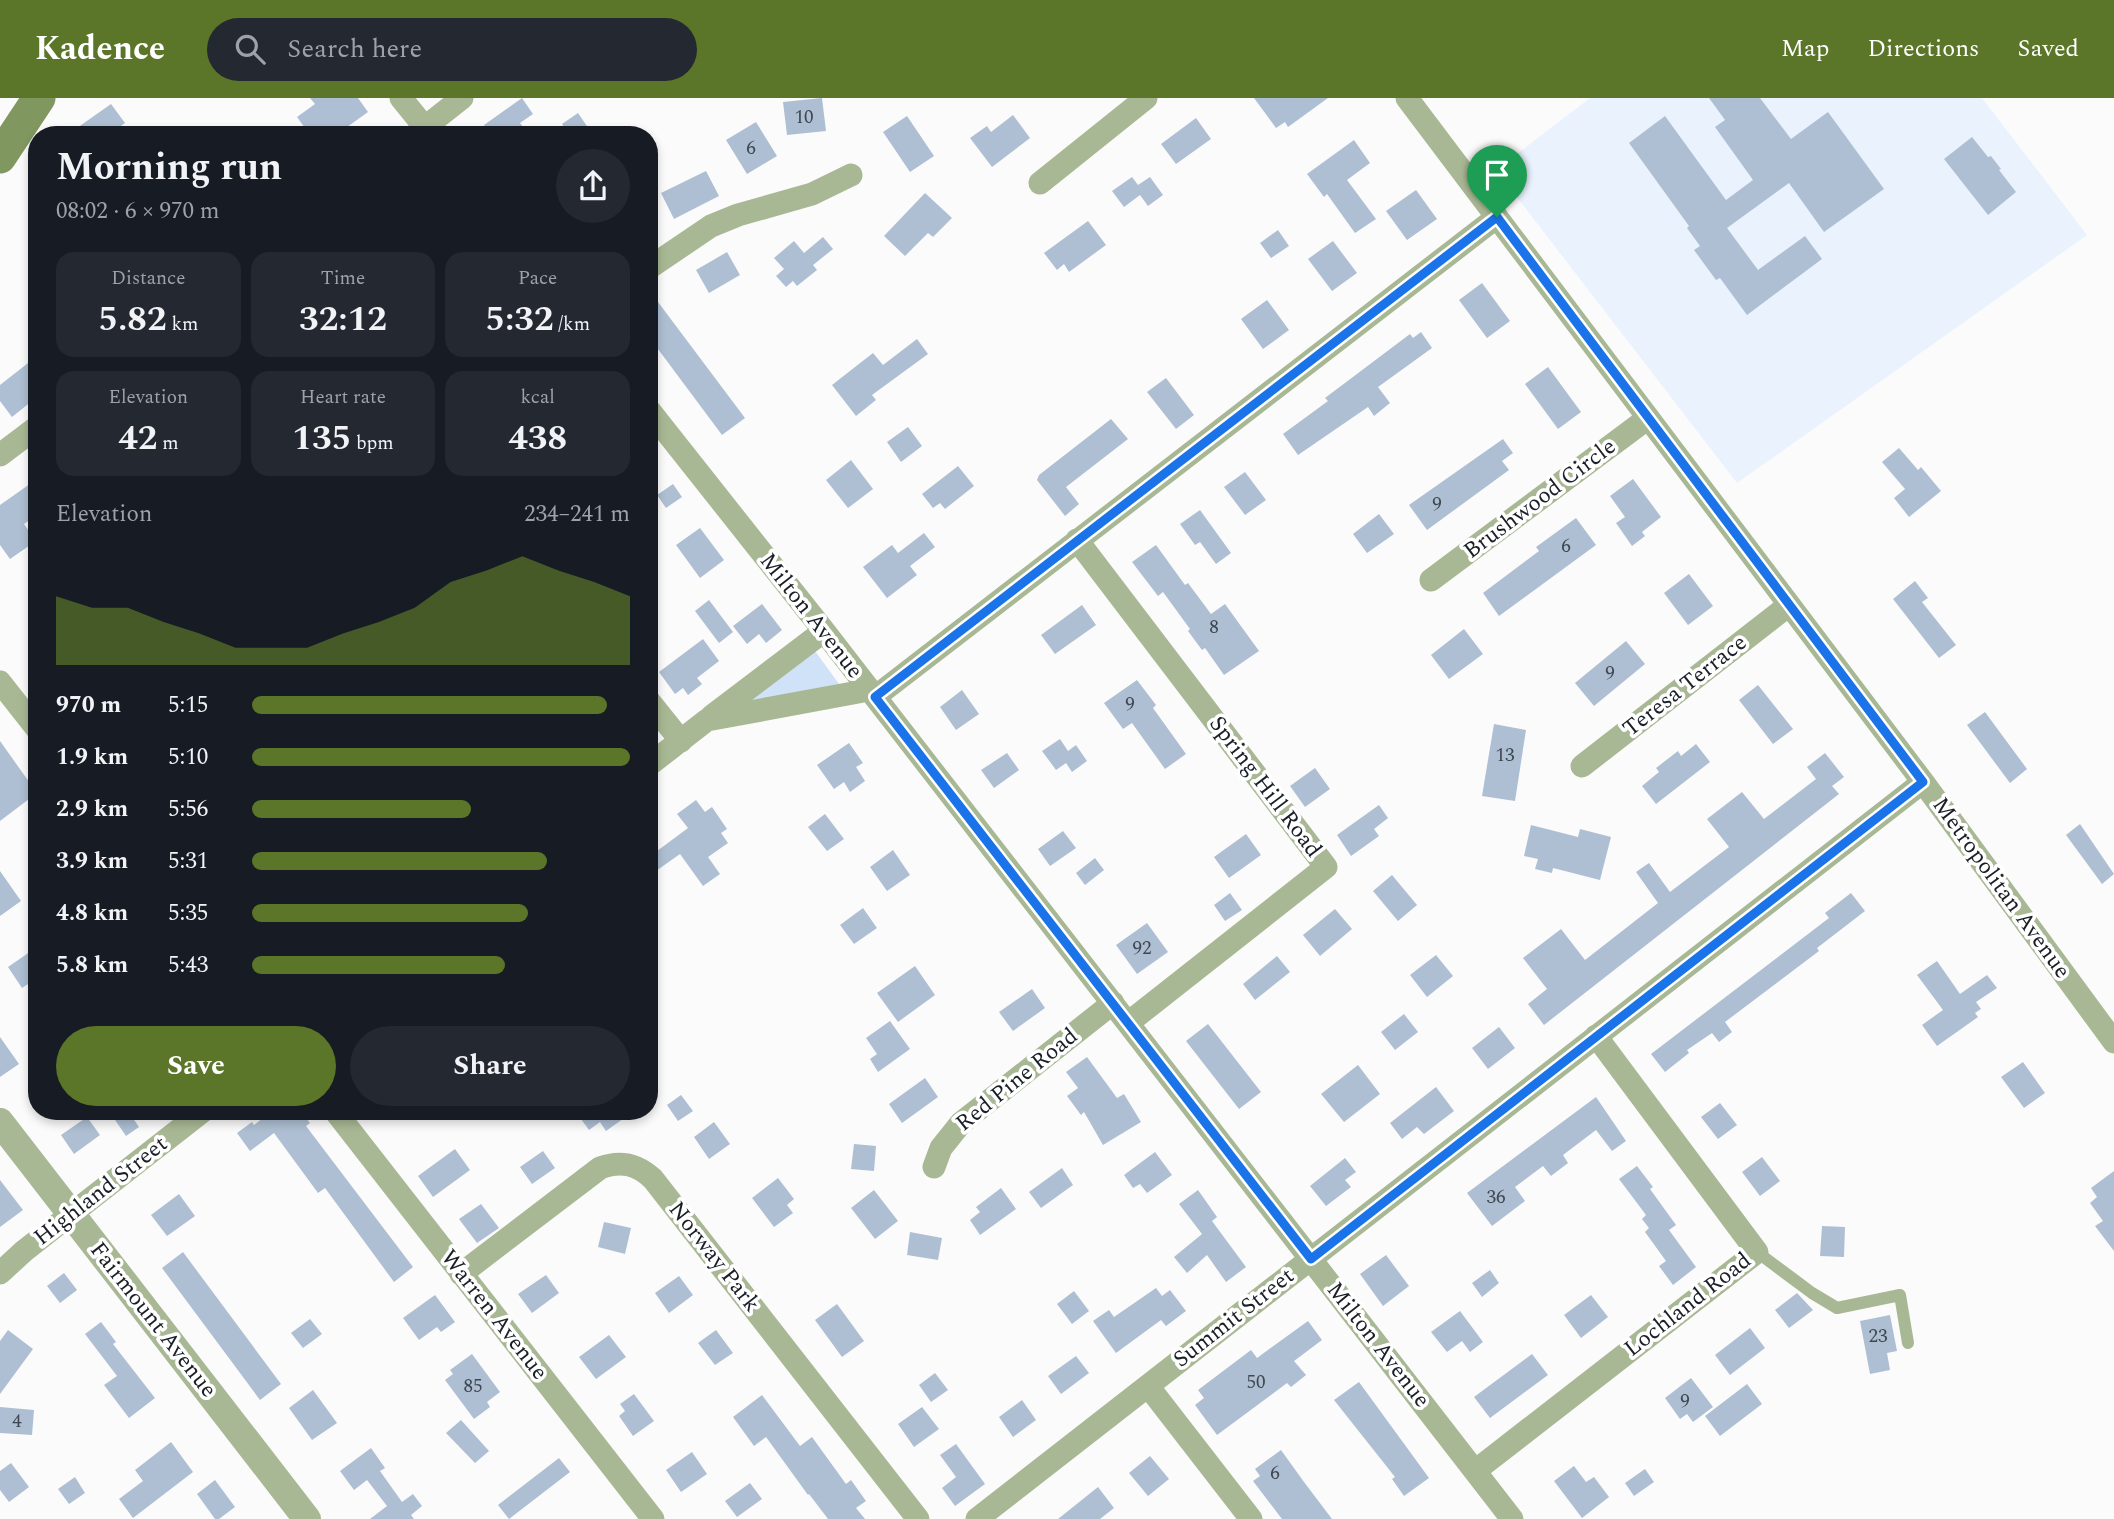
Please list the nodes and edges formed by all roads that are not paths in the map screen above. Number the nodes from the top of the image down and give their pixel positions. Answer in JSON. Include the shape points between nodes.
{"nodes":[{"id":1,"x":39,"y":98,"type":"edge"},
{"id":2,"x":401,"y":98,"type":"edge"},
{"id":3,"x":462,"y":98,"type":"edge"},
{"id":4,"x":1146,"y":98,"type":"edge"},
{"id":5,"x":1407,"y":98,"type":"edge"},
{"id":6,"x":419,"y":126,"type":"edge"},
{"id":7,"x":430,"y":126,"type":"edge"},
{"id":8,"x":0,"y":157,"type":"edge"},
{"id":9,"x":851,"y":175,"type":"dead end"},
{"id":10,"x":1040,"y":183,"type":"dead end"},
{"id":11,"x":1497,"y":217,"type":"junction"},
{"id":12,"x":658,"y":262,"type":"edge"},
{"id":13,"x":1648,"y":418,"type":"junction"},
{"id":14,"x":658,"y":421,"type":"edge"},
{"id":15,"x":28,"y":434,"type":"edge"},
{"id":16,"x":0,"y":456,"type":"edge"},
{"id":17,"x":1077,"y":540,"type":"junction"},
{"id":18,"x":1431,"y":580,"type":"dead end"},
{"id":19,"x":1789,"y":605,"type":"junction"},
{"id":20,"x":824,"y":631,"type":"junction"},
{"id":21,"x":0,"y":682,"type":"edge"},
{"id":22,"x":872,"y":693,"type":"junction"},
{"id":23,"x":658,"y":712,"type":"edge"},
{"id":24,"x":28,"y":718,"type":"edge"},
{"id":25,"x":707,"y":720,"type":"junction"},
{"id":26,"x":681,"y":741,"type":"junction"},
{"id":27,"x":658,"y":758,"type":"edge"},
{"id":28,"x":1581,"y":766,"type":"dead end"},
{"id":29,"x":1923,"y":782,"type":"junction"},
{"id":30,"x":1113,"y":1003,"type":"junction"},
{"id":31,"x":1128,"y":1023,"type":"junction"},
{"id":32,"x":1596,"y":1037,"type":"junction"},
{"id":33,"x":2114,"y":1042,"type":"edge"},
{"id":34,"x":191,"y":1120,"type":"edge"},
{"id":35,"x":342,"y":1120,"type":"edge"},
{"id":36,"x":0,"y":1122,"type":"edge"},
{"id":37,"x":934,"y":1167,"type":"dead end"},
{"id":38,"x":71,"y":1214,"type":"junction"},
{"id":39,"x":1757,"y":1252,"type":"junction"},
{"id":40,"x":1311,"y":1259,"type":"junction"},
{"id":41,"x":0,"y":1273,"type":"edge"},
{"id":42,"x":461,"y":1274,"type":"junction"},
{"id":43,"x":1908,"y":1343,"type":"dead end"},
{"id":44,"x":1148,"y":1385,"type":"junction"},
{"id":45,"x":1475,"y":1471,"type":"junction"},
{"id":46,"x":307,"y":1519,"type":"edge"},
{"id":47,"x":653,"y":1519,"type":"edge"},
{"id":48,"x":918,"y":1519,"type":"edge"},
{"id":49,"x":977,"y":1519,"type":"edge"},
{"id":50,"x":1251,"y":1519,"type":"edge"},
{"id":51,"x":1512,"y":1519,"type":"edge"}],
"edges":[{"from":1,"to":8,"type":"main road"},
{"from":2,"to":6,"type":"street"},
{"from":3,"to":7,"type":"street"},
{"from":4,"to":10,"type":"street"},
{"from":5,"to":11,"type":"street","name":"Metropolitan Avenue"},
{"from":9,"to":12,"type":"street","via":[[812,194],[711,226]]},
{"from":11,"to":13,"type":"street","name":"Metropolitan Avenue"},
{"from":11,"to":17,"type":"street"},
{"from":13,"to":18,"type":"street","name":"Brushwood Circle"},
{"from":13,"to":19,"type":"street","name":"Metropolitan Avenue"},
{"from":14,"to":20,"type":"street","name":"Milton Avenue"},
{"from":15,"to":16,"type":"street"},
{"from":17,"to":22,"type":"street"},
{"from":17,"to":31,"type":"street","name":"Spring Hill Road","via":[[1326,867]]},
{"from":19,"to":28,"type":"street","name":"Teresa Terrace"},
{"from":19,"to":29,"type":"street","name":"Metropolitan Avenue"},
{"from":20,"to":22,"type":"street","name":"Milton Avenue"},
{"from":20,"to":25,"type":"street"},
{"from":21,"to":24,"type":"street"},
{"from":22,"to":25,"type":"street"},
{"from":22,"to":30,"type":"street","name":"Milton Avenue"},
{"from":23,"to":26,"type":"street"},
{"from":25,"to":26,"type":"street"},
{"from":26,"to":27,"type":"street"},
{"from":29,"to":32,"type":"street","name":"Summit Street"},
{"from":29,"to":33,"type":"street","name":"Metropolitan Avenue"},
{"from":30,"to":31,"type":"street","name":"Milton Avenue"},
{"from":30,"to":37,"type":"street","name":"Red Pine Road","via":[[961,1123],[941,1148]]},
{"from":31,"to":40,"type":"street","name":"Milton Avenue"},
{"from":32,"to":39,"type":"street","name":"Lochland Road"},
{"from":32,"to":40,"type":"street","name":"Summit Street"},
{"from":34,"to":38,"type":"street","name":"Highland Street"},
{"from":35,"to":42,"type":"street","name":"Warren Avenue"},
{"from":36,"to":38,"type":"street","name":"Fairmount Avenue"},
{"from":38,"to":41,"type":"street","name":"Highland Street"},
{"from":38,"to":46,"type":"street","name":"Fairmount Avenue"},
{"from":39,"to":43,"type":"lane","via":[[1836,1308],[1900,1295]]},
{"from":39,"to":45,"type":"street","name":"Lochland Road"},
{"from":40,"to":44,"type":"street","name":"Summit Street"},
{"from":40,"to":45,"type":"street","name":"Milton Avenue"},
{"from":42,"to":47,"type":"street","name":"Warren Avenue"},
{"from":42,"to":48,"type":"street","name":"Norway Park","via":[[600,1168],[618,1163],[638,1167],[653,1179]]},
{"from":44,"to":49,"type":"street","name":"Summit Street"},
{"from":44,"to":50,"type":"street"},
{"from":45,"to":51,"type":"street","name":"Milton Avenue"}]}
